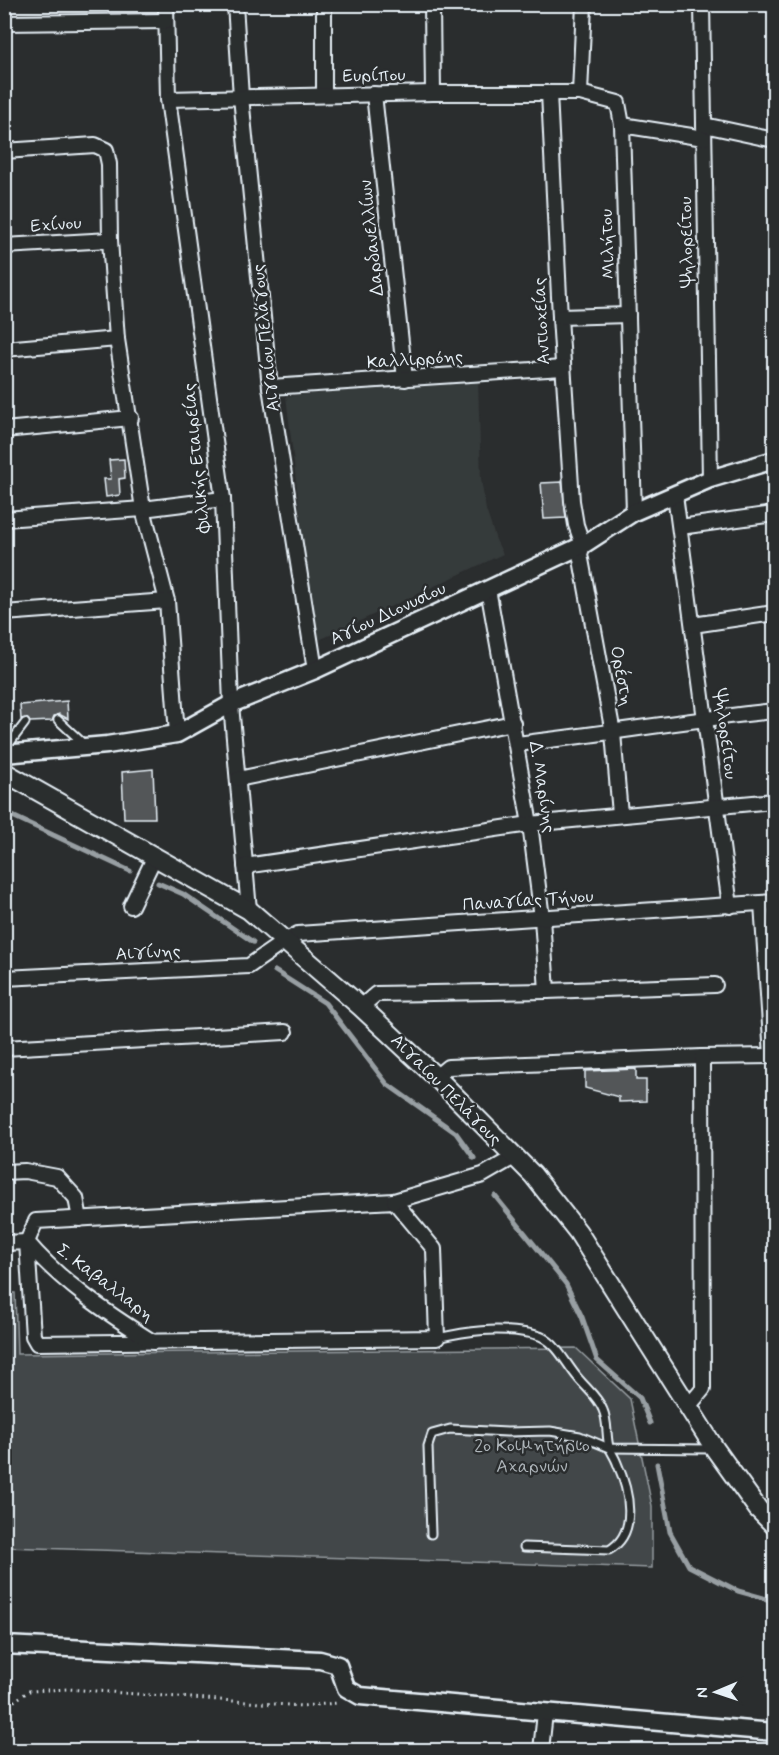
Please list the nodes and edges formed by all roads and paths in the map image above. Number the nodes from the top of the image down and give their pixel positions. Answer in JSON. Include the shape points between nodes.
{"nodes":[{"id":1,"x":166,"y":4,"type":"edge"},
{"id":2,"x":235,"y":4,"type":"edge"},
{"id":3,"x":324,"y":4,"type":"edge"},
{"id":4,"x":432,"y":4,"type":"edge"},
{"id":5,"x":584,"y":4,"type":"edge"},
{"id":6,"x":702,"y":4,"type":"edge"},
{"id":7,"x":166,"y":21,"type":"junction"},
{"id":8,"x":4,"y":23,"type":"edge"},
{"id":9,"x":433,"y":93,"type":"junction"},
{"id":10,"x":549,"y":93,"type":"junction"},
{"id":11,"x":580,"y":93,"type":"junction"},
{"id":12,"x":374,"y":94,"type":"junction"},
{"id":13,"x":324,"y":95,"type":"junction"},
{"id":14,"x":241,"y":97,"type":"junction"},
{"id":15,"x":168,"y":99,"type":"junction"},
{"id":16,"x":622,"y":125,"type":"junction"},
{"id":17,"x":704,"y":132,"type":"junction"},
{"id":18,"x":774,"y":140,"type":"edge"},
{"id":19,"x":4,"y":151,"type":"edge"},
{"id":20,"x":110,"y":240,"type":"junction"},
{"id":21,"x":4,"y":246,"type":"edge"},
{"id":22,"x":628,"y":315,"type":"junction"},
{"id":23,"x":560,"y":317,"type":"junction"},
{"id":24,"x":117,"y":339,"type":"junction"},
{"id":25,"x":4,"y":349,"type":"edge"},
{"id":26,"x":563,"y":368,"type":"junction"},
{"id":27,"x":405,"y":379,"type":"junction"},
{"id":28,"x":270,"y":387,"type":"junction"},
{"id":29,"x":130,"y":418,"type":"junction"},
{"id":30,"x":4,"y":430,"type":"edge"},
{"id":31,"x":774,"y":460,"type":"edge"},
{"id":32,"x":710,"y":479,"type":"junction"},
{"id":33,"x":675,"y":495,"type":"junction"},
{"id":34,"x":223,"y":499,"type":"junction"},
{"id":35,"x":143,"y":508,"type":"junction"},
{"id":36,"x":634,"y":512,"type":"junction"},
{"id":37,"x":774,"y":514,"type":"edge"},
{"id":38,"x":4,"y":519,"type":"edge"},
{"id":39,"x":680,"y":527,"type":"junction"},
{"id":40,"x":583,"y":545,"type":"junction"},
{"id":41,"x":488,"y":589,"type":"junction"},
{"id":42,"x":167,"y":601,"type":"junction"},
{"id":43,"x":4,"y":612,"type":"edge"},
{"id":44,"x":774,"y":613,"type":"edge"},
{"id":45,"x":693,"y":625,"type":"junction"},
{"id":46,"x":315,"y":670,"type":"junction"},
{"id":47,"x":231,"y":704,"type":"junction"},
{"id":48,"x":774,"y":711,"type":"edge"},
{"id":49,"x":705,"y":719,"type":"junction"},
{"id":50,"x":58,"y":720,"type":"dead end"},
{"id":51,"x":25,"y":723,"type":"dead end"},
{"id":52,"x":513,"y":723,"type":"junction"},
{"id":53,"x":613,"y":733,"type":"junction"},
{"id":54,"x":177,"y":734,"type":"junction"},
{"id":55,"x":517,"y":744,"type":"junction"},
{"id":56,"x":87,"y":747,"type":"junction"},
{"id":57,"x":4,"y":753,"type":"edge"},
{"id":58,"x":4,"y":772,"type":"edge"},
{"id":59,"x":237,"y":778,"type":"junction"},
{"id":60,"x":774,"y":801,"type":"edge"},
{"id":61,"x":716,"y":807,"type":"junction"},
{"id":62,"x":620,"y":814,"type":"junction"},
{"id":63,"x":530,"y":824,"type":"junction"},
{"id":64,"x":155,"y":856,"type":"junction"},
{"id":65,"x":245,"y":866,"type":"junction"},
{"id":66,"x":768,"y":903,"type":"edge"},
{"id":67,"x":131,"y":906,"type":"dead end"},
{"id":68,"x":730,"y":906,"type":"junction"},
{"id":69,"x":249,"y":910,"type":"junction"},
{"id":70,"x":542,"y":918,"type":"junction"},
{"id":71,"x":285,"y":940,"type":"junction"},
{"id":72,"x":4,"y":978,"type":"edge"},
{"id":73,"x":715,"y":985,"type":"dead end"},
{"id":74,"x":547,"y":991,"type":"junction"},
{"id":75,"x":361,"y":1007,"type":"junction"},
{"id":76,"x":285,"y":1032,"type":"dead end"},
{"id":77,"x":4,"y":1048,"type":"edge"},
{"id":78,"x":773,"y":1056,"type":"edge"},
{"id":79,"x":702,"y":1057,"type":"junction"},
{"id":80,"x":436,"y":1077,"type":"junction"},
{"id":81,"x":514,"y":1157,"type":"junction"},
{"id":82,"x":4,"y":1172,"type":"edge"},
{"id":83,"x":394,"y":1201,"type":"junction"},
{"id":84,"x":80,"y":1220,"type":"junction"},
{"id":85,"x":27,"y":1242,"type":"junction"},
{"id":86,"x":4,"y":1243,"type":"edge"},
{"id":87,"x":437,"y":1338,"type":"junction"},
{"id":88,"x":153,"y":1342,"type":"junction"},
{"id":89,"x":687,"y":1408,"type":"junction"},
{"id":90,"x":609,"y":1448,"type":"junction"},
{"id":91,"x":715,"y":1449,"type":"junction"},
{"id":92,"x":774,"y":1525,"type":"edge"},
{"id":93,"x":431,"y":1534,"type":"dead end"},
{"id":94,"x":524,"y":1547,"type":"dead end"},
{"id":95,"x":4,"y":1645,"type":"edge"},
{"id":96,"x":360,"y":1696,"type":"junction"},
{"id":97,"x":4,"y":1708,"type":"edge"},
{"id":98,"x":545,"y":1713,"type":"junction"},
{"id":99,"x":774,"y":1732,"type":"edge"},
{"id":100,"x":541,"y":1750,"type":"edge"}],
"edges":[{"from":1,"to":7,"type":"street","name":"Φιλικής Εταιρείας"},
{"from":2,"to":14,"type":"street","name":"Αιγαίου Πελάγους"},
{"from":3,"to":13,"type":"street"},
{"from":4,"to":9,"type":"street"},
{"from":5,"to":11,"type":"street"},
{"from":6,"to":17,"type":"street","name":"Ψηλορείτου"},
{"from":7,"to":8,"type":"street"},
{"from":7,"to":15,"type":"street","name":"Φιλικής Εταιρείας"},
{"from":9,"to":10,"type":"street","name":"Ευρίπου"},
{"from":9,"to":12,"type":"street","name":"Ευρίπου"},
{"from":10,"to":11,"type":"street","name":"Ευρίπου"},
{"from":10,"to":23,"type":"street","name":"Αντιοχείας"},
{"from":11,"to":16,"type":"street","name":"Μιλήτου","via":[[618,103]]},
{"from":12,"to":13,"type":"street","name":"Ευρίπου"},
{"from":12,"to":27,"type":"street","name":"Δαρδανελλίων"},
{"from":13,"to":14,"type":"street","name":"Ευρίπου"},
{"from":14,"to":15,"type":"street","name":"Ευρίπου"},
{"from":14,"to":28,"type":"street","name":"Αιγαίου Πελάγους"},
{"from":15,"to":34,"type":"street","name":"Φιλικής Εταιρείας"},
{"from":16,"to":17,"type":"street"},
{"from":16,"to":22,"type":"street","name":"Μιλήτου"},
{"from":17,"to":18,"type":"street"},
{"from":17,"to":32,"type":"street","name":"Ψηλορείτου"},
{"from":19,"to":20,"type":"street","via":[[95,145],[106,150]]},
{"from":20,"to":21,"type":"street","name":"Εχίνου"},
{"from":20,"to":24,"type":"street"},
{"from":22,"to":23,"type":"street"},
{"from":22,"to":36,"type":"street","name":"Μιλήτου"},
{"from":23,"to":26,"type":"street","name":"Αντιοχείας"},
{"from":24,"to":25,"type":"street"},
{"from":24,"to":29,"type":"street"},
{"from":26,"to":27,"type":"street","name":"Καλλιρρόης"},
{"from":26,"to":40,"type":"street","name":"Αντιοχείας","via":[[572,501]]},
{"from":27,"to":28,"type":"street","name":"Καλλιρρόης"},
{"from":28,"to":46,"type":"street","name":"Αιγαίου Πελάγους"},
{"from":29,"to":30,"type":"street"},
{"from":29,"to":35,"type":"street"},
{"from":31,"to":32,"type":"street","name":"Αγίου Διονυσίου"},
{"from":32,"to":33,"type":"street","name":"Αγίου Διονυσίου"},
{"from":33,"to":36,"type":"street","name":"Αγίου Διονυσίου"},
{"from":33,"to":39,"type":"street","name":"Ψηλορείτου"},
{"from":34,"to":35,"type":"street"},
{"from":34,"to":47,"type":"street","name":"Φιλικής Εταιρείας"},
{"from":35,"to":38,"type":"street"},
{"from":35,"to":42,"type":"street"},
{"from":36,"to":40,"type":"street","name":"Αγίου Διονυσίου"},
{"from":37,"to":39,"type":"street"},
{"from":39,"to":45,"type":"street","name":"Ψηλορείτου"},
{"from":40,"to":41,"type":"street","name":"Αγίου Διονυσίου"},
{"from":40,"to":53,"type":"street","name":"Ορέστη","via":[[580,554]]},
{"from":41,"to":46,"type":"street","name":"Αγίου Διονυσίου"},
{"from":41,"to":52,"type":"street","name":"Δ. Μαρίνης"},
{"from":42,"to":43,"type":"street"},
{"from":42,"to":54,"type":"street"},
{"from":44,"to":45,"type":"street"},
{"from":45,"to":49,"type":"street","name":"Ψηλορείτου"},
{"from":46,"to":47,"type":"street","name":"Αγίου Διονυσίου"},
{"from":47,"to":54,"type":"street","name":"Αγίου Διονυσίου"},
{"from":47,"to":59,"type":"street","name":"Φιλικής Εταιρείας"},
{"from":48,"to":49,"type":"street"},
{"from":49,"to":53,"type":"street"},
{"from":49,"to":61,"type":"street","name":"Ψηλορείτου"},
{"from":50,"to":56,"type":"lane"},
{"from":51,"to":57,"type":"lane"},
{"from":52,"to":55,"type":"street","name":"Δ. Μαρίνης"},
{"from":52,"to":59,"type":"street"},
{"from":53,"to":55,"type":"street"},
{"from":53,"to":62,"type":"street","name":"Ορέστη"},
{"from":54,"to":56,"type":"street","name":"Αγίου Διονυσίου"},
{"from":55,"to":63,"type":"street","name":"Δ. Μαρίνης"},
{"from":56,"to":57,"type":"street","name":"Αγίου Διονυσίου"},
{"from":58,"to":64,"type":"main road","name":"Αιγαίου Πελάγους"},
{"from":59,"to":65,"type":"street","name":"Φιλικής Εταιρείας"},
{"from":60,"to":61,"type":"street"},
{"from":61,"to":62,"type":"street"},
{"from":61,"to":68,"type":"street","name":"Ψηλορείτου"},
{"from":62,"to":63,"type":"street"},
{"from":63,"to":65,"type":"street"},
{"from":63,"to":70,"type":"street","name":"Δ. Μαρίνης"},
{"from":64,"to":67,"type":"street"},
{"from":64,"to":69,"type":"main road","name":"Αιγαίου Πελάγους"},
{"from":65,"to":69,"type":"street","name":"Φιλικής Εταιρείας"},
{"from":66,"to":68,"type":"street","name":"Παναγίας Τήνου"},
{"from":66,"to":78,"type":"street"},
{"from":68,"to":70,"type":"street","name":"Παναγίας Τήνου"},
{"from":69,"to":71,"type":"main road","name":"Αιγαίου Πελάγους"},
{"from":70,"to":71,"type":"street","name":"Παναγίας Τήνου","via":[[298,934]]},
{"from":70,"to":74,"type":"street","name":"Δ. Μαρίνης"},
{"from":71,"to":72,"type":"street","name":"Αιγίνης","via":[[249,966]]},
{"from":71,"to":75,"type":"main road","name":"Αιγαίου Πελάγους"},
{"from":73,"to":74,"type":"street"},
{"from":74,"to":75,"type":"street","via":[[376,994]]},
{"from":75,"to":80,"type":"main road","name":"Αιγαίου Πελάγους"},
{"from":76,"to":77,"type":"street"},
{"from":78,"to":79,"type":"street"},
{"from":79,"to":80,"type":"street","via":[[448,1067]]},
{"from":79,"to":89,"type":"street","via":[[703,1389]]},
{"from":80,"to":81,"type":"main road","name":"Αιγαίου Πελάγους"},
{"from":81,"to":83,"type":"street","via":[[483,1175]]},
{"from":81,"to":89,"type":"main road","name":"Αιγαίου Πελάγους","via":[[578,1232]]},
{"from":82,"to":84,"type":"street","via":[[57,1177],[76,1198]]},
{"from":83,"to":84,"type":"street"},
{"from":83,"to":87,"type":"street","via":[[434,1249]]},
{"from":84,"to":85,"type":"street","via":[[36,1221]]},
{"from":85,"to":86,"type":"street"},
{"from":85,"to":88,"type":"street","name":"Σ. Καβαλλαρη","via":[[57,1274]]},
{"from":85,"to":88,"type":"street","via":[[33,1336],[37,1343]]},
{"from":87,"to":88,"type":"street"},
{"from":87,"to":90,"type":"lane","via":[[476,1329],[541,1336],[557,1349],[598,1401]]},
{"from":89,"to":91,"type":"main road","name":"Αιγαίου Πελάγους"},
{"from":90,"to":91,"type":"lane"},
{"from":90,"to":93,"type":"lane","via":[[580,1436],[550,1431],[450,1429],[432,1434],[428,1446]]},
{"from":90,"to":94,"type":"lane","via":[[628,1495],[626,1533],[618,1545],[609,1550]]},
{"from":91,"to":92,"type":"main road","name":"Αιγαίου Πελάγους"},
{"from":95,"to":96,"type":"street","via":[[320,1660],[338,1665],[346,1688]]},
{"from":96,"to":97,"type":"path","via":[[339,1703],[302,1706],[68,1689],[28,1691]]},
{"from":96,"to":98,"type":"street"},
{"from":98,"to":99,"type":"street"},
{"from":98,"to":100,"type":"street"}]}
